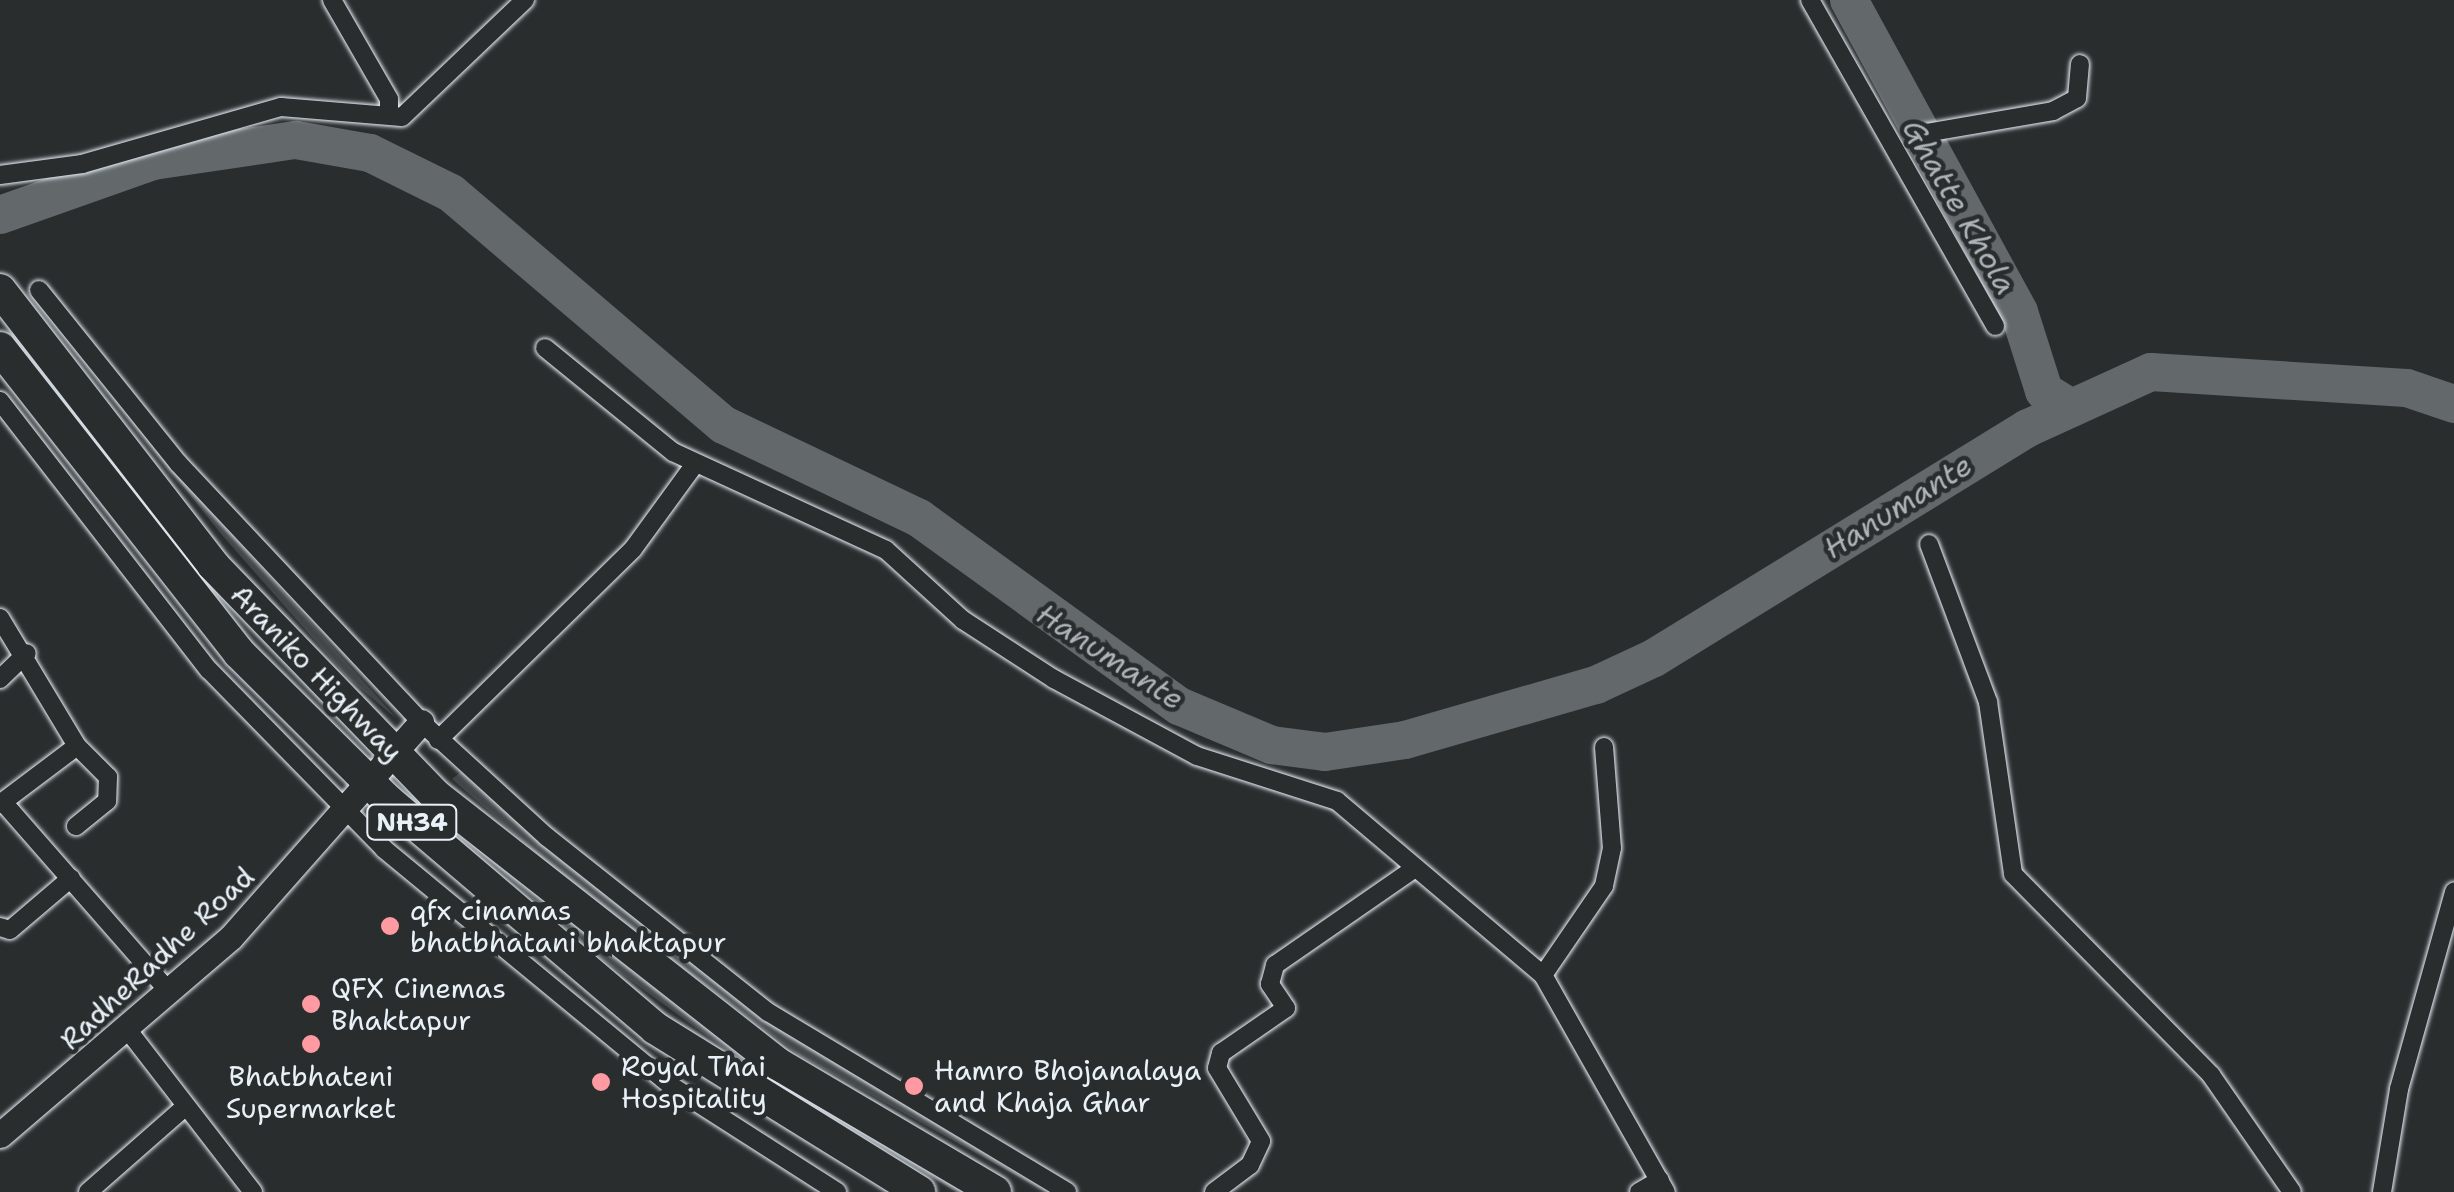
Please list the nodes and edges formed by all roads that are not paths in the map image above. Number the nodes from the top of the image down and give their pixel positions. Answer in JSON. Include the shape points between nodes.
{"nodes":[{"id":1,"x":332,"y":0,"type":"edge"},
{"id":2,"x":525,"y":0,"type":"edge"},
{"id":3,"x":1810,"y":0,"type":"edge"},
{"id":4,"x":2080,"y":64,"type":"dead end"},
{"id":5,"x":388,"y":115,"type":"junction"},
{"id":6,"x":1920,"y":134,"type":"dead end"},
{"id":7,"x":0,"y":175,"type":"edge"},
{"id":8,"x":39,"y":290,"type":"dead end"},
{"id":9,"x":1,"y":292,"type":"edge"},
{"id":10,"x":1995,"y":326,"type":"dead end"},
{"id":11,"x":0,"y":348,"type":"edge"},
{"id":12,"x":545,"y":348,"type":"dead end"},
{"id":13,"x":0,"y":401,"type":"edge"},
{"id":14,"x":695,"y":464,"type":"junction"},
{"id":15,"x":1929,"y":544,"type":"dead end"},
{"id":16,"x":0,"y":618,"type":"edge"},
{"id":17,"x":26,"y":654,"type":"junction"},
{"id":18,"x":0,"y":679,"type":"edge"},
{"id":19,"x":429,"y":731,"type":"junction"},
{"id":20,"x":77,"y":746,"type":"junction"},
{"id":21,"x":1604,"y":747,"type":"dead end"},
{"id":22,"x":392,"y":753,"type":"junction"},
{"id":23,"x":366,"y":781,"type":"junction"},
{"id":24,"x":2,"y":803,"type":"edge"},
{"id":25,"x":343,"y":806,"type":"junction"},
{"id":26,"x":76,"y":826,"type":"dead end"},
{"id":27,"x":1414,"y":868,"type":"junction"},
{"id":28,"x":70,"y":878,"type":"junction"},
{"id":29,"x":2454,"y":892,"type":"edge"},
{"id":30,"x":0,"y":927,"type":"edge"},
{"id":31,"x":1544,"y":975,"type":"junction"},
{"id":32,"x":170,"y":993,"type":"junction"},
{"id":33,"x":127,"y":1029,"type":"junction"},
{"id":34,"x":186,"y":1106,"type":"junction"},
{"id":35,"x":0,"y":1135,"type":"edge"},
{"id":36,"x":1663,"y":1186,"type":"edge"},
{"id":37,"x":88,"y":1192,"type":"edge"},
{"id":38,"x":252,"y":1192,"type":"edge"},
{"id":39,"x":837,"y":1192,"type":"edge"},
{"id":40,"x":919,"y":1192,"type":"edge"},
{"id":41,"x":995,"y":1192,"type":"edge"},
{"id":42,"x":1067,"y":1192,"type":"edge"},
{"id":43,"x":1214,"y":1192,"type":"edge"},
{"id":44,"x":1638,"y":1192,"type":"edge"},
{"id":45,"x":2292,"y":1192,"type":"edge"},
{"id":46,"x":2382,"y":1192,"type":"edge"}],
"edges":[{"from":1,"to":5,"type":"street","via":[[389,99]]},
{"from":2,"to":5,"type":"street","via":[[402,118]]},
{"from":3,"to":10,"type":"street"},
{"from":4,"to":6,"type":"street","via":[[2077,98],[2054,111]]},
{"from":5,"to":7,"type":"street","via":[[281,106],[82,164]]},
{"from":8,"to":19,"type":"street","via":[[178,462]]},
{"from":9,"to":22,"type":"highway","name":"Araniko Highway","number":"NH34","via":[[213,565]]},
{"from":11,"to":23,"type":"highway","name":"Araniko Highway","number":"NH34","via":[[229,640]]},
{"from":12,"to":14,"type":"street"},
{"from":13,"to":25,"type":"street","via":[[209,670]]},
{"from":14,"to":19,"type":"street","via":[[633,549]]},
{"from":14,"to":27,"type":"street","via":[[886,550],[984,636],[1147,732],[1235,772],[1336,801]]},
{"from":15,"to":45,"type":"street","via":[[1988,702],[2012,874],[2211,1075]]},
{"from":16,"to":17,"type":"street"},
{"from":17,"to":18,"type":"street"},
{"from":17,"to":20,"type":"street"},
{"from":19,"to":22,"type":"main road","name":"RadheRadhe Road"},
{"from":19,"to":42,"type":"street","via":[[613,893],[768,1012]]},
{"from":20,"to":24,"type":"street"},
{"from":20,"to":26,"type":"street","via":[[102,766],[110,790]]},
{"from":21,"to":31,"type":"street","via":[[1612,848],[1604,886]]},
{"from":22,"to":23,"type":"main road","name":"RadheRadhe Road"},
{"from":22,"to":41,"type":"highway","name":"Araniko Highway","number":"NH34","via":[[656,976],[778,1064]]},
{"from":23,"to":25,"type":"main road","name":"RadheRadhe Road"},
{"from":23,"to":40,"type":"highway","name":"Araniko Highway","number":"NH34","via":[[655,1028]]},
{"from":24,"to":28,"type":"street"},
{"from":25,"to":32,"type":"main road","name":"RadheRadhe Road","via":[[280,886]]},
{"from":25,"to":39,"type":"street","via":[[535,980],[673,1087]]},
{"from":27,"to":31,"type":"street"},
{"from":27,"to":43,"type":"street","via":[[1275,965],[1270,984],[1286,1008],[1221,1053],[1217,1068],[1261,1140],[1250,1165]]},
{"from":28,"to":30,"type":"street","via":[[10,930]]},
{"from":28,"to":32,"type":"street"},
{"from":29,"to":46,"type":"street","via":[[2398,1089]]},
{"from":31,"to":36,"type":"street"},
{"from":32,"to":33,"type":"main road","name":"RadheRadhe Road"},
{"from":33,"to":34,"type":"street"},
{"from":33,"to":35,"type":"main road","name":"RadheRadhe Road"},
{"from":34,"to":37,"type":"street"},
{"from":34,"to":38,"type":"street"},
{"from":36,"to":44,"type":"street"}]}
